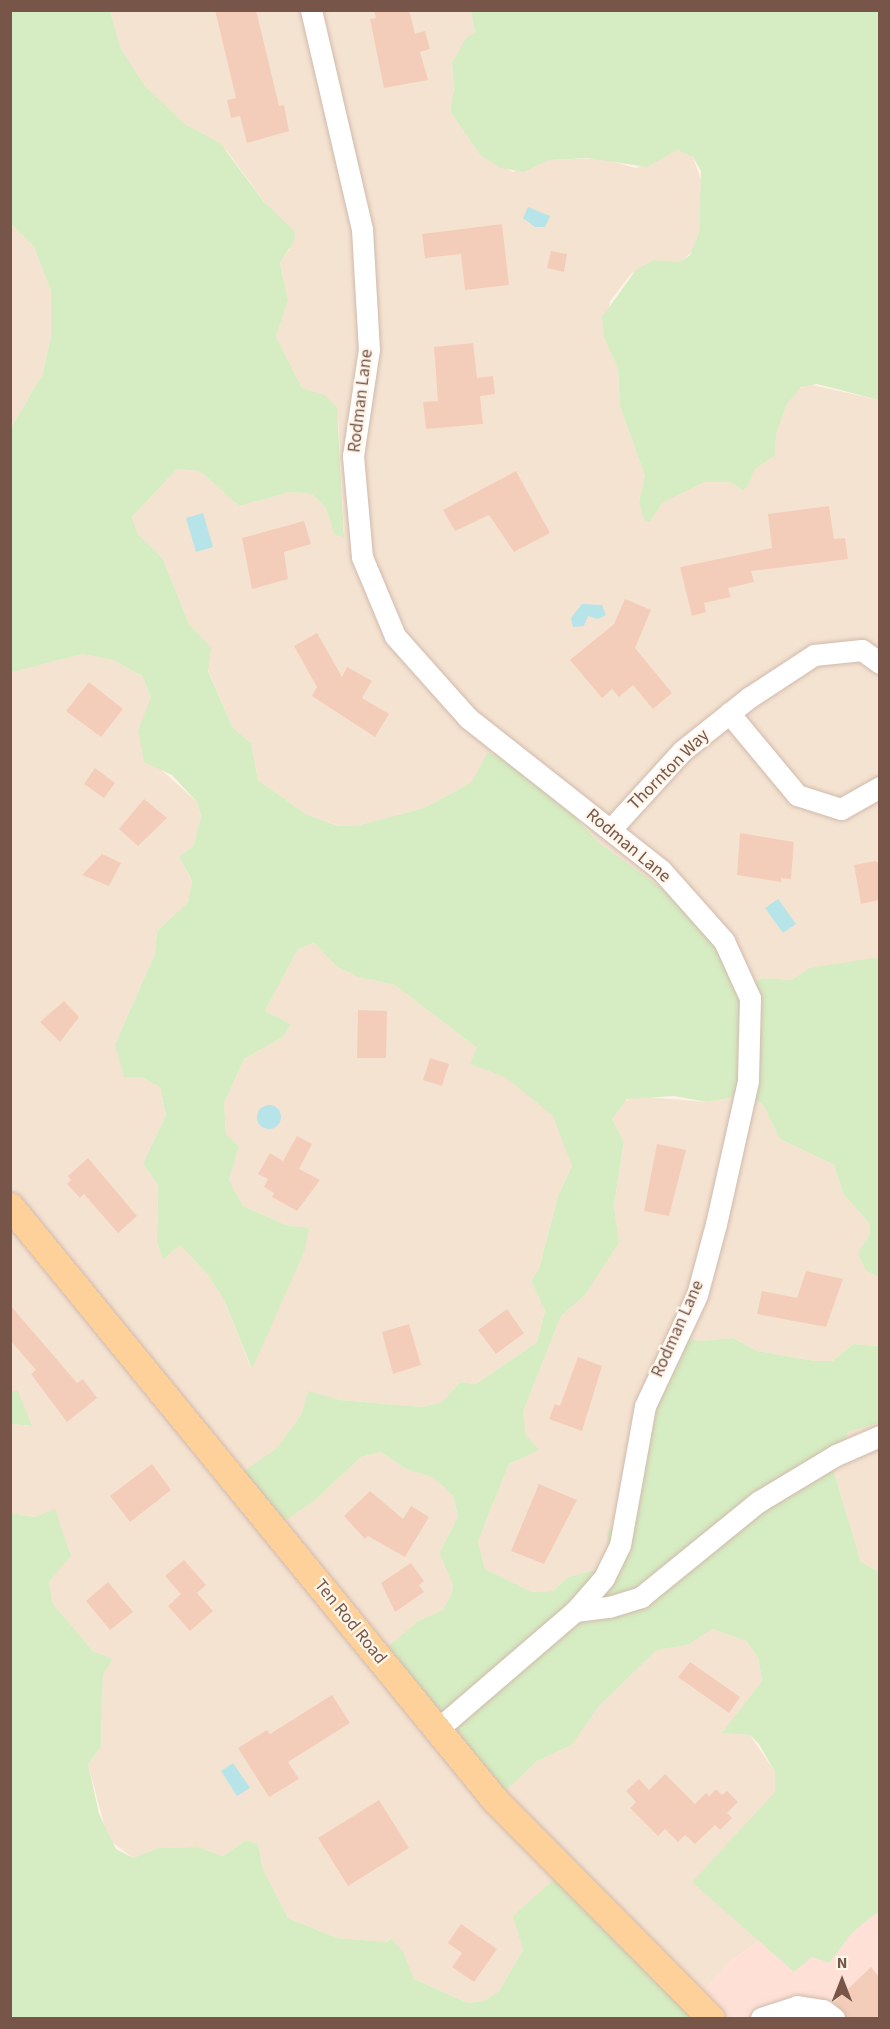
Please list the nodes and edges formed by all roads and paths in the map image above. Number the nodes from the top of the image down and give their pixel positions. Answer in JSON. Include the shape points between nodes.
{"nodes":[{"id":1,"x":311,"y":10,"type":"edge"},
{"id":2,"x":879,"y":663,"type":"edge"},
{"id":3,"x":729,"y":713,"type":"junction"},
{"id":4,"x":879,"y":787,"type":"edge"},
{"id":5,"x":611,"y":829,"type":"junction"},
{"id":6,"x":10,"y":1206,"type":"edge"},
{"id":7,"x":879,"y":1436,"type":"edge"},
{"id":8,"x":575,"y":1611,"type":"junction"},
{"id":9,"x":438,"y":1730,"type":"junction"},
{"id":10,"x":711,"y":2019,"type":"edge"},
{"id":11,"x":761,"y":2019,"type":"edge"},
{"id":12,"x":834,"y":2019,"type":"edge"}],
"edges":[{"from":1,"to":5,"type":"street","name":"Rodman Lane","via":[[362,230],[369,349],[353,456],[362,557],[394,636],[468,718]]},
{"from":2,"to":3,"type":"street","name":"Thornton Way","via":[[862,650],[814,655]]},
{"from":3,"to":4,"type":"street","via":[[798,795],[841,809]]},
{"from":3,"to":5,"type":"street","name":"Thornton Way","via":[[682,751]]},
{"from":5,"to":8,"type":"street","name":"Rodman Lane","via":[[662,870],[724,941],[750,998],[748,1081],[697,1295],[645,1406],[620,1545],[604,1578]]},
{"from":6,"to":9,"type":"main road","name":"Ten Rod Road"},
{"from":7,"to":8,"type":"street","via":[[836,1455],[758,1502],[641,1597],[609,1607]]},
{"from":8,"to":9,"type":"street","name":"Rodman Lane"},
{"from":9,"to":10,"type":"main road","name":"Ten Rod Road","via":[[495,1800]]},
{"from":11,"to":12,"type":"street","via":[[798,2006],[823,2010]]}]}
